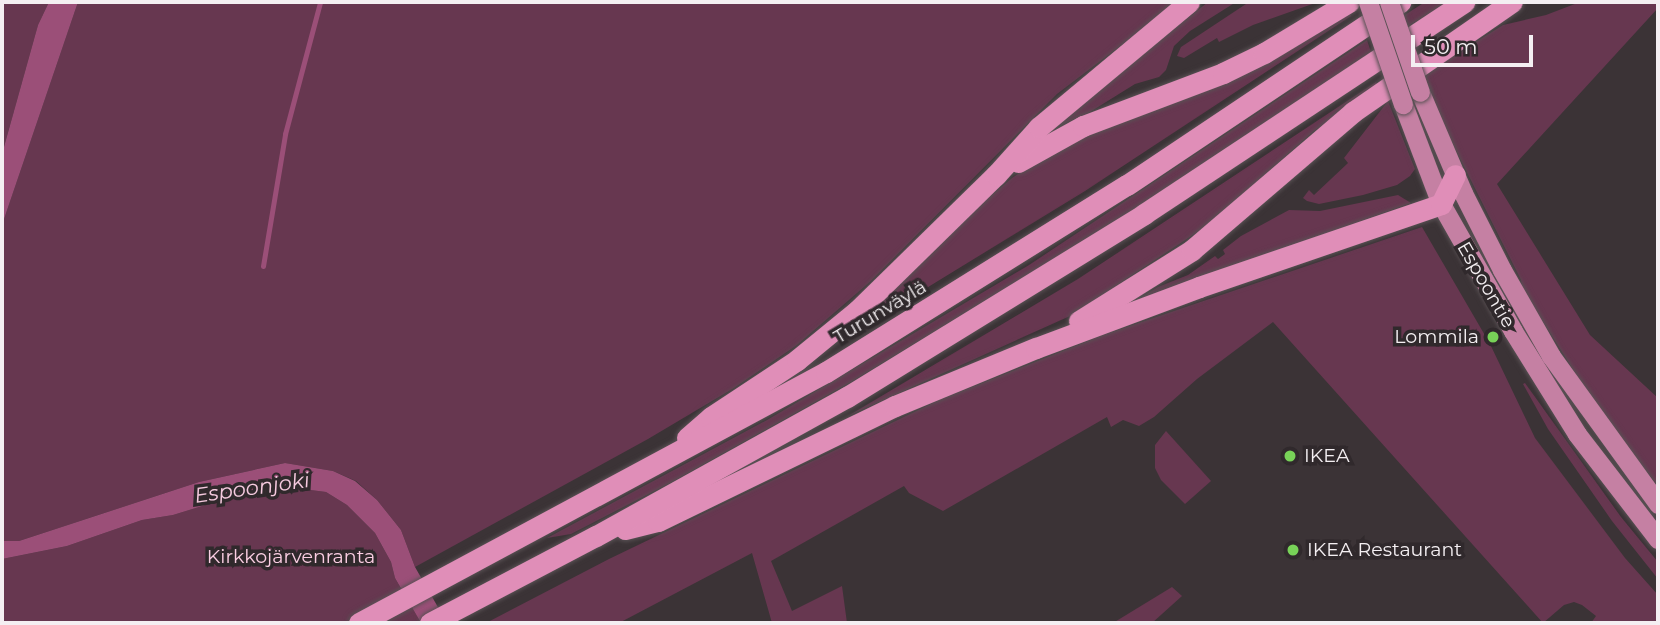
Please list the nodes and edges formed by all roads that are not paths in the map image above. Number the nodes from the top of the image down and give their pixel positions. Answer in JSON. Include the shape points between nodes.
{"nodes":[{"id":1,"x":1189,"y":2,"type":"edge"},
{"id":2,"x":1349,"y":2,"type":"edge"},
{"id":3,"x":1368,"y":2,"type":"edge"},
{"id":4,"x":1390,"y":2,"type":"edge"},
{"id":5,"x":1400,"y":2,"type":"edge"},
{"id":6,"x":1464,"y":2,"type":"edge"},
{"id":7,"x":1512,"y":2,"type":"edge"},
{"id":8,"x":996,"y":175,"type":"junction"},
{"id":9,"x":1455,"y":175,"type":"junction"},
{"id":10,"x":1441,"y":204,"type":"junction"},
{"id":11,"x":1036,"y":348,"type":"junction"},
{"id":12,"x":660,"y":463,"type":"junction"},
{"id":13,"x":1658,"y":503,"type":"edge"},
{"id":14,"x":596,"y":536,"type":"junction"},
{"id":15,"x":1658,"y":539,"type":"edge"},
{"id":16,"x":437,"y":620,"type":"edge"},
{"id":17,"x":359,"y":623,"type":"edge"}],
"edges":[{"from":1,"to":8,"type":"highway","via":[[1039,127]]},
{"from":2,"to":8,"type":"highway","via":[[1264,53],[1050,141]]},
{"from":3,"to":10,"type":"main road","name":"Espoontie","bridge":true},
{"from":4,"to":9,"type":"main road","name":"Espoontie","bridge":true,"via":[[1420,92]]},
{"from":5,"to":12,"type":"highway","name":"Turunväylä","via":[[976,281],[826,372]]},
{"from":6,"to":14,"type":"highway","via":[[998,305],[847,397]]},
{"from":7,"to":11,"type":"highway","via":[[1353,112],[1192,250]]},
{"from":8,"to":12,"type":"highway","via":[[858,310],[797,360],[711,417]]},
{"from":9,"to":10,"type":"highway"},
{"from":9,"to":13,"type":"main road","name":"Espoontie","via":[[1551,355]]},
{"from":10,"to":11,"type":"highway"},
{"from":10,"to":15,"type":"main road","name":"Espoontie","via":[[1577,434]]},
{"from":11,"to":14,"type":"highway","via":[[895,406],[658,521]]},
{"from":12,"to":17,"type":"highway","name":"Turunväylä"},
{"from":14,"to":16,"type":"highway"}]}
